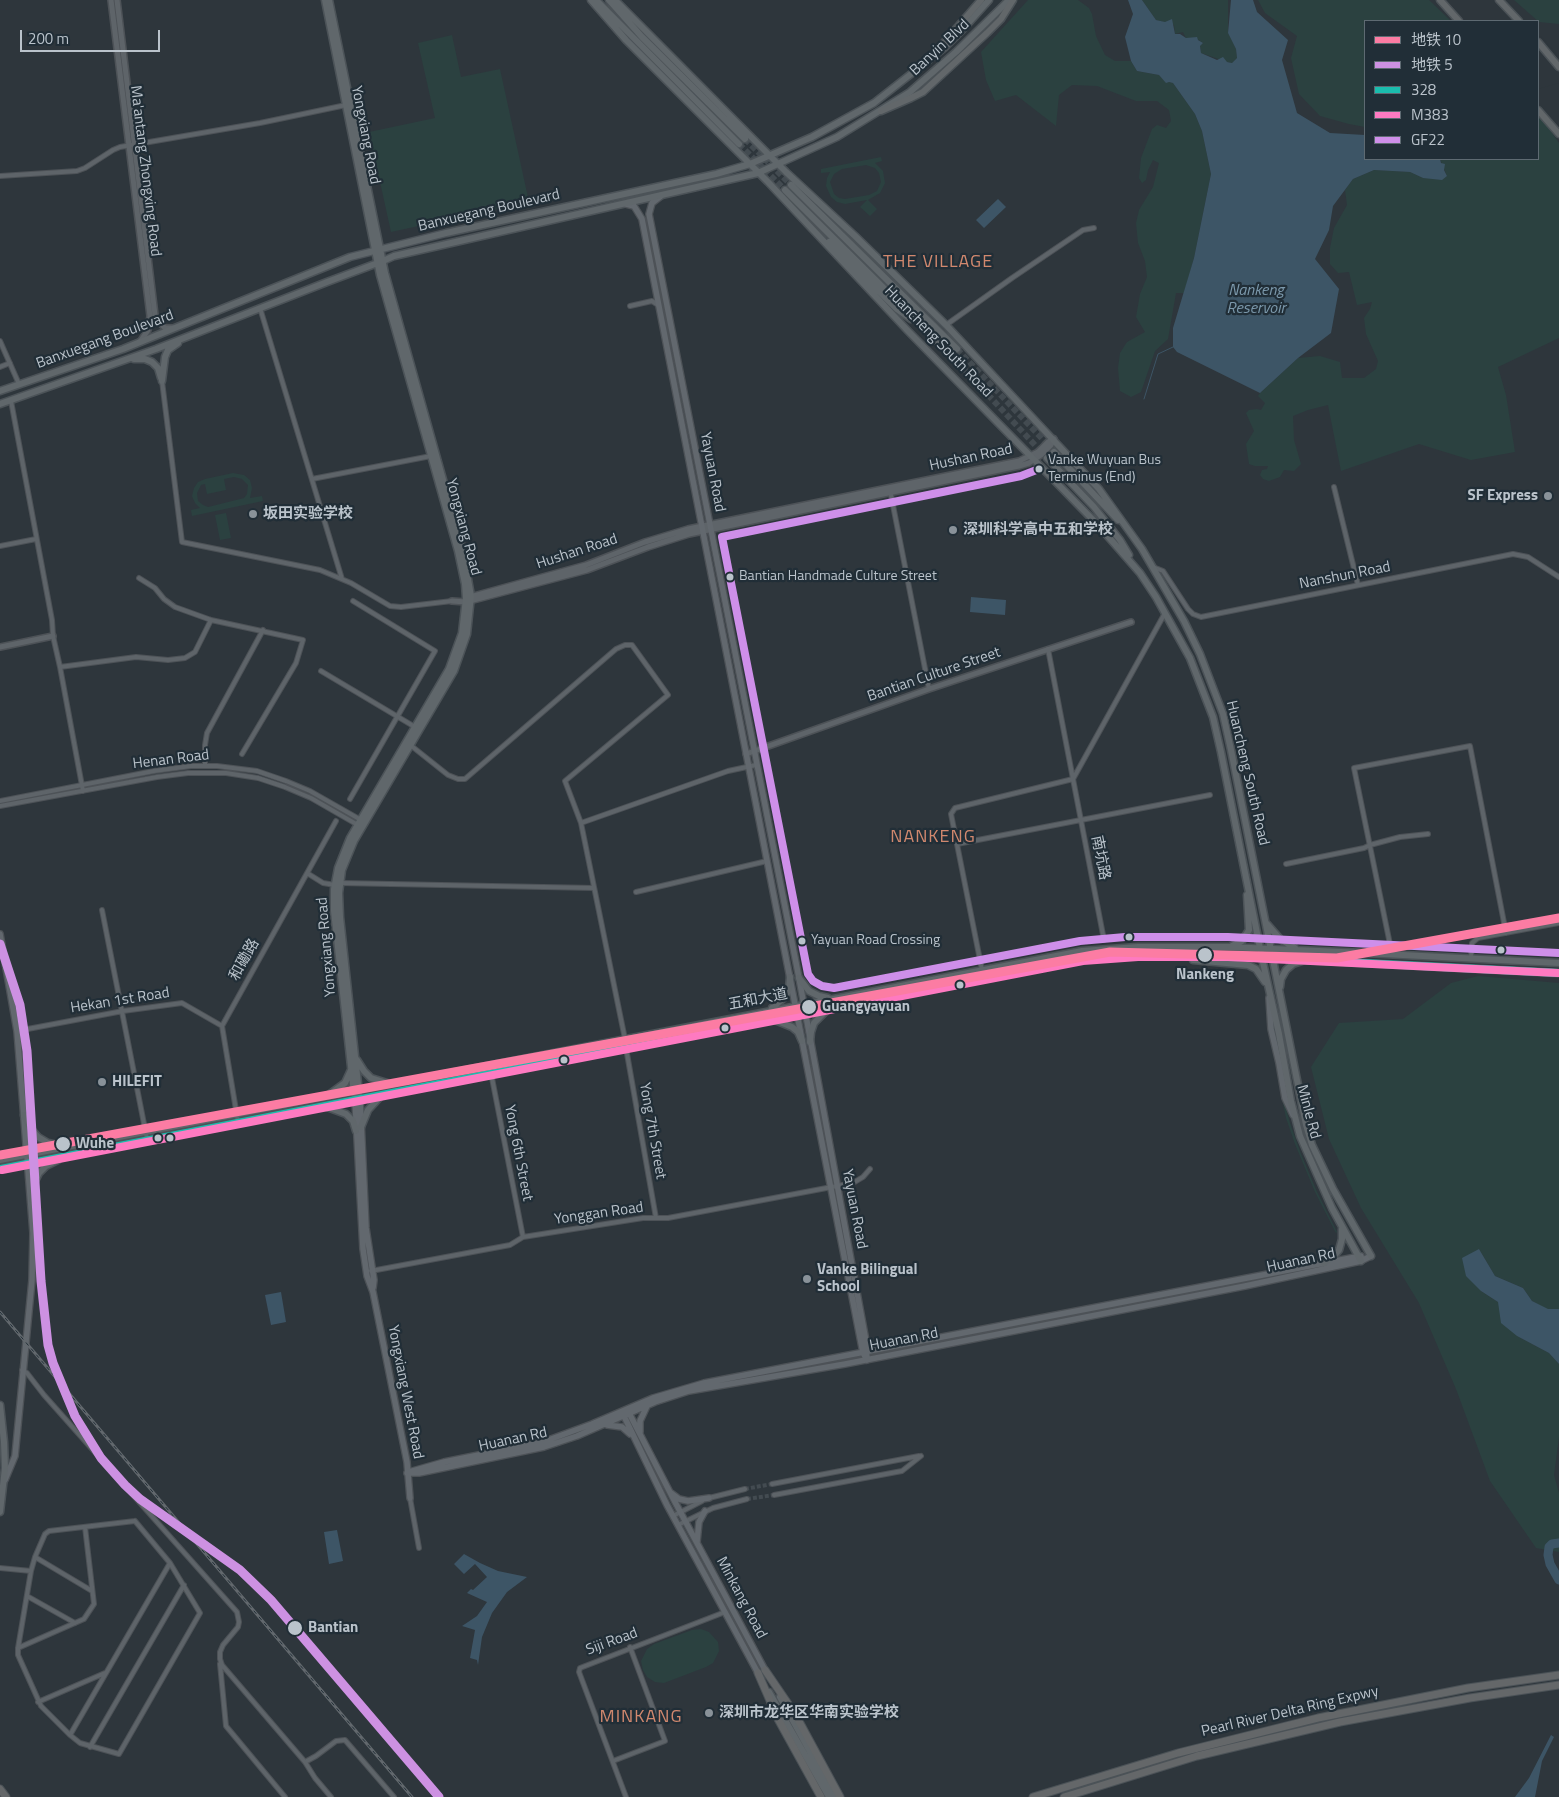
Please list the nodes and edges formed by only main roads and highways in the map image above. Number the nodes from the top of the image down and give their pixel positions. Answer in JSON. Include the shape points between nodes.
{"nodes":[{"id":1,"x":325,"y":0,"type":"edge"},
{"id":2,"x":330,"y":0,"type":"edge"},
{"id":3,"x":591,"y":0,"type":"edge"},
{"id":4,"x":596,"y":0,"type":"edge"},
{"id":5,"x":609,"y":0,"type":"edge"},
{"id":6,"x":615,"y":0,"type":"edge"},
{"id":7,"x":981,"y":0,"type":"edge"},
{"id":8,"x":989,"y":0,"type":"edge"},
{"id":9,"x":1009,"y":0,"type":"edge"},
{"id":10,"x":1013,"y":0,"type":"edge"},
{"id":11,"x":1440,"y":0,"type":"edge"},
{"id":12,"x":1501,"y":2,"type":"edge"},
{"id":13,"x":1458,"y":20,"type":"edge"},
{"id":14,"x":1518,"y":20,"type":"edge"},
{"id":15,"x":964,"y":28,"type":"joint"},
{"id":16,"x":1539,"y":43,"type":"edge"},
{"id":17,"x":928,"y":61,"type":"junction"},
{"id":18,"x":1559,"y":67,"type":"edge"},
{"id":19,"x":910,"y":92,"type":"joint"},
{"id":20,"x":881,"y":111,"type":"junction"},
{"id":21,"x":1539,"y":111,"type":"edge"},
{"id":22,"x":1559,"y":134,"type":"edge"},
{"id":23,"x":769,"y":156,"type":"junction"},
{"id":24,"x":750,"y":164,"type":"junction"},
{"id":25,"x":778,"y":165,"type":"junction"},
{"id":26,"x":758,"y":173,"type":"junction"},
{"id":27,"x":661,"y":196,"type":"junction"},
{"id":28,"x":626,"y":204,"type":"junction"},
{"id":29,"x":808,"y":225,"type":"junction"},
{"id":30,"x":854,"y":236,"type":"junction"},
{"id":31,"x":378,"y":250,"type":"junction"},
{"id":32,"x":380,"y":262,"type":"junction"},
{"id":33,"x":917,"y":309,"type":"junction"},
{"id":34,"x":927,"y":330,"type":"junction"},
{"id":35,"x":186,"y":337,"type":"junction"},
{"id":36,"x":958,"y":349,"type":"tunnel mouth"},
{"id":37,"x":952,"y":355,"type":"tunnel mouth"},
{"id":38,"x":127,"y":359,"type":"junction"},
{"id":39,"x":0,"y":391,"type":"edge"},
{"id":40,"x":0,"y":404,"type":"edge"},
{"id":41,"x":1054,"y":452,"type":"tunnel mouth"},
{"id":42,"x":1047,"y":458,"type":"tunnel mouth"},
{"id":43,"x":1142,"y":549,"type":"junction"},
{"id":44,"x":1140,"y":573,"type":"junction"},
{"id":45,"x":468,"y":599,"type":"junction"},
{"id":46,"x":408,"y":743,"type":"junction"},
{"id":47,"x":1257,"y":880,"type":"junction"},
{"id":48,"x":1247,"y":882,"type":"junction"},
{"id":49,"x":338,"y":884,"type":"junction"},
{"id":50,"x":1264,"y":915,"type":"junction"},
{"id":51,"x":0,"y":934,"type":"edge"},
{"id":52,"x":1228,"y":947,"type":"junction"},
{"id":53,"x":793,"y":948,"type":"junction"},
{"id":54,"x":1260,"y":948,"type":"junction"},
{"id":55,"x":1270,"y":949,"type":"junction"},
{"id":56,"x":785,"y":950,"type":"junction"},
{"id":57,"x":1301,"y":950,"type":"junction"},
{"id":58,"x":1167,"y":956,"type":"junction"},
{"id":59,"x":1262,"y":958,"type":"junction"},
{"id":60,"x":1272,"y":958,"type":"junction"},
{"id":61,"x":1313,"y":960,"type":"junction"},
{"id":62,"x":1559,"y":963,"type":"edge"},
{"id":63,"x":1559,"y":972,"type":"edge"},
{"id":64,"x":790,"y":977,"type":"junction"},
{"id":65,"x":799,"y":978,"type":"junction"},
{"id":66,"x":1270,"y":990,"type":"junction"},
{"id":67,"x":1279,"y":994,"type":"junction"},
{"id":68,"x":834,"y":998,"type":"junction"},
{"id":69,"x":803,"y":1004,"type":"junction"},
{"id":70,"x":795,"y":1006,"type":"junction"},
{"id":71,"x":833,"y":1008,"type":"junction"},
{"id":72,"x":763,"y":1012,"type":"junction"},
{"id":73,"x":805,"y":1013,"type":"junction"},
{"id":74,"x":797,"y":1014,"type":"junction"},
{"id":75,"x":766,"y":1020,"type":"junction"},
{"id":76,"x":802,"y":1041,"type":"junction"},
{"id":77,"x":810,"y":1042,"type":"junction"},
{"id":78,"x":355,"y":1055,"type":"junction"},
{"id":79,"x":351,"y":1064,"type":"junction"},
{"id":80,"x":394,"y":1083,"type":"junction"},
{"id":81,"x":356,"y":1091,"type":"junction"},
{"id":82,"x":396,"y":1092,"type":"junction"},
{"id":83,"x":387,"y":1094,"type":"junction"},
{"id":84,"x":321,"y":1097,"type":"junction"},
{"id":85,"x":357,"y":1100,"type":"junction"},
{"id":86,"x":320,"y":1106,"type":"junction"},
{"id":87,"x":24,"y":1115,"type":"junction"},
{"id":88,"x":359,"y":1129,"type":"junction"},
{"id":89,"x":65,"y":1147,"type":"junction"},
{"id":90,"x":28,"y":1154,"type":"junction"},
{"id":91,"x":66,"y":1156,"type":"junction"},
{"id":92,"x":0,"y":1160,"type":"edge"},
{"id":93,"x":29,"y":1163,"type":"junction"},
{"id":94,"x":0,"y":1169,"type":"edge"},
{"id":95,"x":834,"y":1186,"type":"junction"},
{"id":96,"x":32,"y":1200,"type":"junction"},
{"id":97,"x":1340,"y":1223,"type":"junction"},
{"id":98,"x":1371,"y":1256,"type":"joint"},
{"id":99,"x":1360,"y":1258,"type":"junction"},
{"id":100,"x":1324,"y":1263,"type":"junction"},
{"id":101,"x":865,"y":1352,"type":"junction"},
{"id":102,"x":867,"y":1360,"type":"junction"},
{"id":103,"x":0,"y":1405,"type":"edge"},
{"id":104,"x":647,"y":1406,"type":"junction"},
{"id":105,"x":626,"y":1413,"type":"junction"},
{"id":106,"x":603,"y":1425,"type":"junction"},
{"id":107,"x":634,"y":1437,"type":"junction"},
{"id":108,"x":641,"y":1437,"type":"junction"},
{"id":109,"x":408,"y":1473,"type":"junction"},
{"id":110,"x":4,"y":1482,"type":"junction"},
{"id":111,"x":668,"y":1490,"type":"junction"},
{"id":112,"x":410,"y":1498,"type":"road end"},
{"id":113,"x":709,"y":1498,"type":"road end"},
{"id":114,"x":705,"y":1511,"type":"road end"},
{"id":115,"x":0,"y":1512,"type":"edge"},
{"id":116,"x":698,"y":1544,"type":"junction"},
{"id":117,"x":743,"y":1629,"type":"junction"},
{"id":118,"x":736,"y":1632,"type":"junction"},
{"id":119,"x":762,"y":1671,"type":"junction"},
{"id":120,"x":1559,"y":1675,"type":"edge"},
{"id":121,"x":1559,"y":1686,"type":"edge"},
{"id":122,"x":808,"y":1774,"type":"junction"},
{"id":123,"x":0,"y":1789,"type":"edge"},
{"id":124,"x":1034,"y":1796,"type":"edge"},
{"id":125,"x":6,"y":1797,"type":"edge"},
{"id":126,"x":815,"y":1797,"type":"edge"},
{"id":127,"x":821,"y":1797,"type":"edge"},
{"id":128,"x":829,"y":1797,"type":"edge"},
{"id":129,"x":835,"y":1797,"type":"edge"},
{"id":130,"x":841,"y":1797,"type":"edge"},
{"id":131,"x":1064,"y":1797,"type":"edge"}],
"edges":[{"from":1,"to":31,"type":"main road","name":"Yongxiang Road"},
{"from":2,"to":31,"type":"main road","name":"Yongxiang Road"},
{"from":3,"to":24,"type":"main road","name":"Huancheng South Road","via":[[626,40]]},
{"from":4,"to":5,"type":"main road","via":[[742,141]]},
{"from":6,"to":23,"type":"main road","name":"Huancheng South Road"},
{"from":7,"to":17,"type":"highway"},
{"from":8,"to":15,"type":"main road","name":"Banyin Blvd"},
{"from":9,"to":19,"type":"main road","name":"Banyin Blvd"},
{"from":10,"to":20,"type":"highway","via":[[996,24],[934,82],[911,98]]},
{"from":11,"to":13,"type":"highway"},
{"from":12,"to":14,"type":"highway"},
{"from":15,"to":17,"type":"main road","name":"Banxuegang Boulevard"},
{"from":16,"to":18,"type":"highway"},
{"from":17,"to":23,"type":"main road","name":"Banxuegang Boulevard","via":[[874,103]]},
{"from":19,"to":20,"type":"main road","name":"Banxuegang Boulevard"},
{"from":20,"to":25,"type":"main road","name":"Banxuegang Boulevard","via":[[837,137]]},
{"from":21,"to":22,"type":"highway"},
{"from":23,"to":24,"type":"main road","name":"Banxuegang Boulevard"},
{"from":23,"to":25,"type":"main road","name":"Huancheng South Road"},
{"from":24,"to":26,"type":"main road","name":"Huancheng South Road"},
{"from":24,"to":31,"type":"main road","name":"Banxuegang Boulevard"},
{"from":25,"to":26,"type":"main road","name":"Banxuegang Boulevard"},
{"from":25,"to":30,"type":"main road","name":"Huancheng South Road"},
{"from":26,"to":27,"type":"main road","name":"Banxuegang Boulevard"},
{"from":26,"to":29,"type":"main road","name":"Huancheng South Road"},
{"from":27,"to":28,"type":"main road","name":"Banxuegang Boulevard"},
{"from":27,"to":53,"type":"main road","name":"Yayuan Road","via":[[652,203],[649,214]]},
{"from":28,"to":32,"type":"main road","name":"Banxuegang Boulevard","via":[[394,256]]},
{"from":28,"to":56,"type":"main road","name":"Yayuan Road","via":[[634,206],[642,219]]},
{"from":29,"to":34,"type":"main road","via":[[838,249],[897,309]]},
{"from":29,"to":44,"type":"main road","name":"Huancheng South Road","via":[[1098,525]]},
{"from":30,"to":33,"type":"main road"},
{"from":30,"to":43,"type":"main road","name":"Huancheng South Road","via":[[946,325],[1054,439],[1099,488]]},
{"from":31,"to":32,"type":"main road","name":"Yongxiang Road"},
{"from":31,"to":39,"type":"main road","name":"Banxuegang Boulevard","via":[[342,260],[139,343]]},
{"from":32,"to":35,"type":"main road","name":"Banxuegang Boulevard"},
{"from":32,"to":45,"type":"main road","name":"Yongxiang Road"},
{"from":32,"to":45,"type":"main road","name":"Yongxiang Road","via":[[464,551]]},
{"from":33,"to":34,"type":"main road","name":"Huancheng South Road","via":[[788,188]]},
{"from":33,"to":36,"type":"main road","name":"Huancheng South Road"},
{"from":34,"to":37,"type":"main road","name":"Huancheng South Road"},
{"from":35,"to":38,"type":"main road","name":"Banxuegang Boulevard"},
{"from":35,"to":38,"type":"main road","via":[[164,356],[162,381],[158,368],[152,362]]},
{"from":38,"to":40,"type":"main road","name":"Banxuegang Boulevard"},
{"from":41,"to":43,"type":"main road","name":"Huancheng South Road"},
{"from":42,"to":44,"type":"main road","name":"Huancheng South Road","via":[[1107,523]]},
{"from":43,"to":47,"type":"main road","name":"Huancheng South Road","via":[[1184,621],[1218,699],[1232,750]]},
{"from":44,"to":48,"type":"main road","name":"Huancheng South Road","via":[[1190,658],[1213,717]]},
{"from":45,"to":46,"type":"main road","name":"Yongxiang Road","via":[[453,659]]},
{"from":45,"to":46,"type":"main road","name":"Yongxiang Road","via":[[467,634],[458,661]]},
{"from":46,"to":49,"type":"main road","name":"Yongxiang Road","via":[[341,858]]},
{"from":47,"to":48,"type":"main road"},
{"from":47,"to":50,"type":"main road","name":"Huancheng South Road"},
{"from":48,"to":52,"type":"main road","via":[[1249,930],[1242,941]]},
{"from":48,"to":54,"type":"main road","name":"Huancheng South Road"},
{"from":49,"to":78,"type":"main road","name":"Yongxiang Road"},
{"from":49,"to":79,"type":"main road","name":"Yongxiang Road","via":[[335,922]]},
{"from":50,"to":55,"type":"main road","name":"Huancheng South Road"},
{"from":50,"to":57,"type":"main road","via":[[1280,939]]},
{"from":51,"to":87,"type":"main road","via":[[17,1031]]},
{"from":52,"to":54,"type":"main road","name":"五和大道"},
{"from":52,"to":68,"type":"main road","name":"五和大道","via":[[1104,948]]},
{"from":53,"to":56,"type":"main road"},
{"from":53,"to":65,"type":"main road","name":"Yayuan Road"},
{"from":54,"to":55,"type":"main road","name":"五和大道"},
{"from":54,"to":59,"type":"main road","name":"Huancheng South Road"},
{"from":55,"to":57,"type":"main road","name":"五和大道"},
{"from":55,"to":60,"type":"main road","name":"Huancheng South Road"},
{"from":56,"to":64,"type":"main road","name":"Yayuan Road"},
{"from":57,"to":62,"type":"main road","name":"五和大道"},
{"from":58,"to":59,"type":"main road","name":"五和大道"},
{"from":58,"to":66,"type":"main road","via":[[1248,965],[1260,973]]},
{"from":58,"to":71,"type":"main road","name":"五和大道","via":[[1087,958]]},
{"from":59,"to":60,"type":"main road","name":"五和大道"},
{"from":59,"to":66,"type":"main road","name":"Minle Rd"},
{"from":60,"to":61,"type":"main road","name":"五和大道"},
{"from":60,"to":67,"type":"main road","name":"Minle Rd"},
{"from":61,"to":63,"type":"main road","name":"五和大道"},
{"from":61,"to":67,"type":"main road","via":[[1298,962],[1286,970]]},
{"from":64,"to":70,"type":"main road","name":"Yayuan Road"},
{"from":64,"to":72,"type":"main road","via":[[783,1000]]},
{"from":65,"to":68,"type":"main road","via":[[812,993]]},
{"from":65,"to":69,"type":"main road","name":"Yayuan Road"},
{"from":66,"to":97,"type":"main road","name":"Minle Rd","via":[[1295,1120]]},
{"from":67,"to":98,"type":"main road","name":"Minle Rd","via":[[1312,1146]]},
{"from":68,"to":69,"type":"main road","name":"五和大道"},
{"from":69,"to":70,"type":"main road","name":"五和大道"},
{"from":69,"to":73,"type":"main road","name":"Yayuan Road"},
{"from":70,"to":72,"type":"main road","name":"五和大道"},
{"from":70,"to":74,"type":"main road","name":"Yayuan Road"},
{"from":71,"to":73,"type":"main road","name":"五和大道"},
{"from":71,"to":77,"type":"main road","via":[[816,1019]]},
{"from":72,"to":80,"type":"main road","name":"五和大道"},
{"from":73,"to":74,"type":"main road","name":"五和大道"},
{"from":73,"to":77,"type":"main road","name":"Yayuan Road"},
{"from":74,"to":75,"type":"main road","name":"五和大道"},
{"from":74,"to":76,"type":"main road","name":"Yayuan Road"},
{"from":75,"to":76,"type":"main road","via":[[777,1020],[792,1027]]},
{"from":75,"to":82,"type":"main road","name":"五和大道"},
{"from":76,"to":95,"type":"main road","name":"Yayuan Road"},
{"from":77,"to":95,"type":"main road","name":"Yayuan Road"},
{"from":78,"to":80,"type":"main road","via":[[371,1078]]},
{"from":78,"to":81,"type":"main road","name":"Yongxiang Road"},
{"from":79,"to":81,"type":"main road","name":"Yongxiang Road"},
{"from":79,"to":84,"type":"main road","via":[[345,1083]]},
{"from":80,"to":81,"type":"main road","name":"五和大道"},
{"from":80,"to":82,"type":"main road"},
{"from":81,"to":84,"type":"main road","name":"五和大道"},
{"from":81,"to":85,"type":"main road","name":"Yongxiang Road"},
{"from":82,"to":83,"type":"main road","name":"五和大道"},
{"from":83,"to":85,"type":"main road","name":"五和大道"},
{"from":83,"to":88,"type":"main road","via":[[371,1105]]},
{"from":84,"to":86,"type":"main road"},
{"from":84,"to":89,"type":"main road","name":"五和大道"},
{"from":85,"to":86,"type":"main road","name":"五和大道"},
{"from":85,"to":88,"type":"main road","name":"Yongxiang West Road"},
{"from":86,"to":88,"type":"main road","via":[[346,1114]]},
{"from":86,"to":91,"type":"main road","name":"五和大道"},
{"from":87,"to":89,"type":"main road","via":[[38,1137]]},
{"from":87,"to":90,"type":"main road"},
{"from":88,"to":109,"type":"main road","name":"Yongxiang West Road","via":[[361,1238]]},
{"from":89,"to":90,"type":"main road","name":"五和大道"},
{"from":90,"to":92,"type":"main road","name":"五和大道"},
{"from":90,"to":93,"type":"main road"},
{"from":91,"to":93,"type":"main road","name":"五和大道"},
{"from":91,"to":96,"type":"main road","via":[[39,1173]]},
{"from":93,"to":94,"type":"main road","name":"五和大道"},
{"from":93,"to":96,"type":"main road"},
{"from":95,"to":101,"type":"main road","name":"Yayuan Road"},
{"from":96,"to":110,"type":"main road","via":[[33,1265],[15,1456]]},
{"from":97,"to":99,"type":"main road","name":"Minle Rd"},
{"from":97,"to":100,"type":"main road","via":[[1341,1247]]},
{"from":98,"to":99,"type":"main road","name":"Huanan Rd"},
{"from":99,"to":100,"type":"main road","name":"Huanan Rd"},
{"from":99,"to":102,"type":"main road","name":"Huanan Rd","via":[[1245,1286]]},
{"from":100,"to":101,"type":"main road","name":"Huanan Rd"},
{"from":101,"to":102,"type":"main road","name":"Yayuan Road"},
{"from":101,"to":105,"type":"main road","name":"Huanan Rd","via":[[688,1387],[653,1398]]},
{"from":102,"to":104,"type":"main road","name":"Huanan Rd","via":[[689,1392]]},
{"from":103,"to":110,"type":"main road"},
{"from":104,"to":105,"type":"main road","name":"Huanan Rd"},
{"from":104,"to":108,"type":"main road","via":[[640,1421]]},
{"from":105,"to":106,"type":"main road","name":"Huanan Rd"},
{"from":105,"to":107,"type":"main road","name":"Minkang Road"},
{"from":105,"to":108,"type":"main road","name":"Minkang Road"},
{"from":105,"to":109,"type":"main road","name":"Huanan Rd","via":[[543,1442],[435,1464]]},
{"from":106,"to":107,"type":"main road","via":[[618,1426]]},
{"from":106,"to":109,"type":"main road","name":"Huanan Rd","via":[[560,1443],[530,1451]]},
{"from":107,"to":118,"type":"main road","name":"Minkang Road"},
{"from":108,"to":111,"type":"main road","name":"Minkang Road"},
{"from":109,"to":112,"type":"main road","name":"Yongxiang West Road"},
{"from":110,"to":115,"type":"main road"},
{"from":111,"to":113,"type":"main road","via":[[684,1500]]},
{"from":111,"to":116,"type":"main road","name":"Minkang Road"},
{"from":114,"to":116,"type":"main road","via":[[697,1529]]},
{"from":116,"to":117,"type":"main road","name":"Minkang Road"},
{"from":117,"to":118,"type":"main road"},
{"from":117,"to":119,"type":"main road","name":"Minkang Road"},
{"from":118,"to":119,"type":"main road","name":"Minkang Road"},
{"from":119,"to":122,"type":"highway","via":[[778,1719]]},
{"from":119,"to":128,"type":"main road","name":"Minkang Road"},
{"from":119,"to":129,"type":"main road","name":"Minkang Road"},
{"from":119,"to":130,"type":"highway","via":[[795,1714]]},
{"from":120,"to":124,"type":"highway","name":"Pearl River Delta Ring Expwy","via":[[1468,1688],[1318,1718],[1178,1753]]},
{"from":121,"to":131,"type":"highway","name":"Pearl River Delta Ring Expwy","via":[[1340,1722],[1197,1756]]},
{"from":122,"to":126,"type":"highway"},
{"from":122,"to":127,"type":"highway"},
{"from":123,"to":125,"type":"highway"}]}
